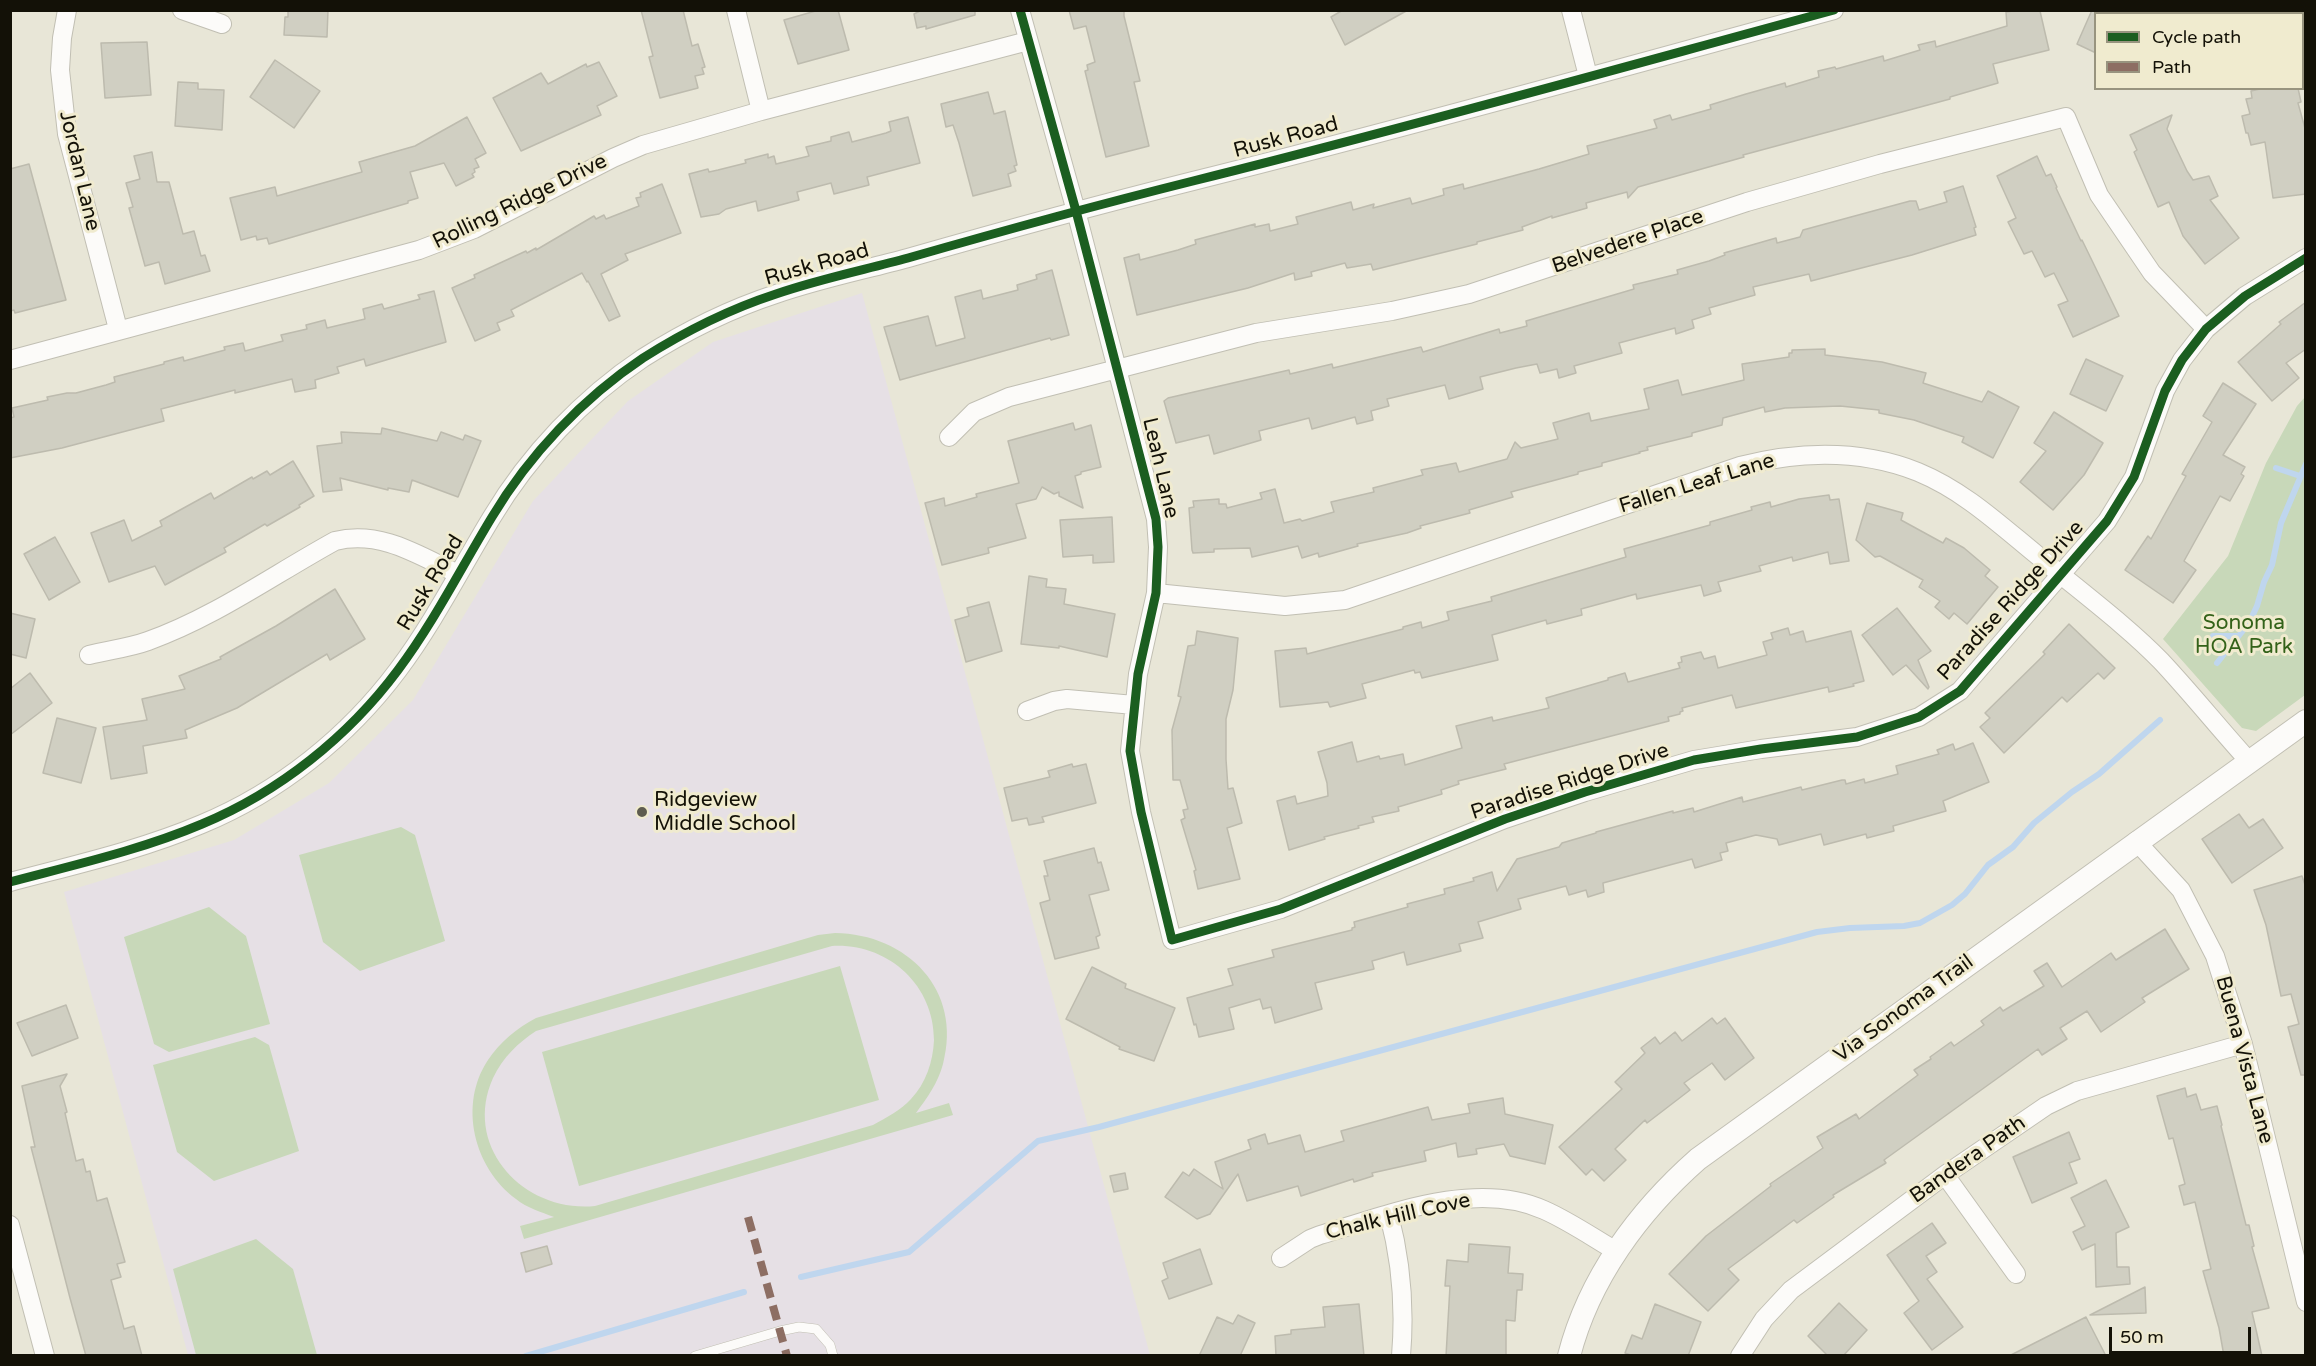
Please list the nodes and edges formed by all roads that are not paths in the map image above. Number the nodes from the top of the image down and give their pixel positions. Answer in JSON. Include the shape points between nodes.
{"nodes":[{"id":1,"x":67,"y":10,"type":"edge"},
{"id":2,"x":182,"y":10,"type":"edge"},
{"id":3,"x":736,"y":10,"type":"edge"},
{"id":4,"x":1020,"y":10,"type":"edge"},
{"id":5,"x":1571,"y":10,"type":"edge"},
{"id":6,"x":1834,"y":10,"type":"edge"},
{"id":7,"x":222,"y":24,"type":"dead end"},
{"id":8,"x":1028,"y":41,"type":"junction"},
{"id":9,"x":1588,"y":76,"type":"junction"},
{"id":10,"x":761,"y":111,"type":"junction"},
{"id":11,"x":1076,"y":211,"type":"junction"},
{"id":12,"x":2306,"y":258,"type":"edge"},
{"id":13,"x":118,"y":329,"type":"junction"},
{"id":14,"x":2206,"y":329,"type":"junction"},
{"id":15,"x":10,"y":360,"type":"edge"},
{"id":16,"x":1118,"y":368,"type":"junction"},
{"id":17,"x":949,"y":436,"type":"dead end"},
{"id":18,"x":458,"y":574,"type":"junction"},
{"id":19,"x":2059,"y":574,"type":"junction"},
{"id":20,"x":1156,"y":593,"type":"junction"},
{"id":21,"x":89,"y":655,"type":"dead end"},
{"id":22,"x":1134,"y":705,"type":"junction"},
{"id":23,"x":1027,"y":711,"type":"dead end"},
{"id":24,"x":2306,"y":721,"type":"edge"},
{"id":25,"x":2248,"y":760,"type":"junction"},
{"id":26,"x":2136,"y":841,"type":"junction"},
{"id":27,"x":10,"y":882,"type":"edge"},
{"id":28,"x":1172,"y":940,"type":"joint"},
{"id":29,"x":2243,"y":1044,"type":"junction"},
{"id":30,"x":1945,"y":1175,"type":"junction"},
{"id":31,"x":1389,"y":1215,"type":"junction"},
{"id":32,"x":10,"y":1225,"type":"edge"},
{"id":33,"x":1616,"y":1251,"type":"junction"},
{"id":34,"x":1281,"y":1258,"type":"dead end"},
{"id":35,"x":2016,"y":1274,"type":"dead end"},
{"id":36,"x":2306,"y":1302,"type":"edge"},
{"id":37,"x":45,"y":1356,"type":"edge"},
{"id":38,"x":695,"y":1356,"type":"edge"},
{"id":39,"x":833,"y":1356,"type":"edge"},
{"id":40,"x":1401,"y":1356,"type":"edge"},
{"id":41,"x":1569,"y":1356,"type":"edge"},
{"id":42,"x":1740,"y":1356,"type":"edge"}],
"edges":[{"from":1,"to":13,"type":"street","name":"Jordan Lane","via":[[60,70],[67,134]]},
{"from":2,"to":7,"type":"street"},
{"from":3,"to":10,"type":"street"},
{"from":4,"to":8,"type":"street","name":"Leah Lane"},
{"from":5,"to":9,"type":"street"},
{"from":6,"to":9,"type":"street","name":"Rusk Road"},
{"from":8,"to":10,"type":"street","name":"Rolling Ridge Drive"},
{"from":8,"to":11,"type":"street","name":"Leah Lane"},
{"from":9,"to":11,"type":"street","name":"Rusk Road"},
{"from":10,"to":13,"type":"street","name":"Rolling Ridge Drive","via":[[643,145],[447,241]]},
{"from":11,"to":16,"type":"street","name":"Leah Lane"},
{"from":11,"to":18,"type":"street","name":"Rusk Road","via":[[774,294],[720,316],[651,354],[600,392],[550,439],[495,512]]},
{"from":12,"to":14,"type":"street","name":"Paradise Ridge Drive","via":[[2245,296]]},
{"from":13,"to":15,"type":"street","name":"Rolling Ridge Drive"},
{"from":14,"to":16,"type":"street","name":"Belvedere Place","via":[[2152,273],[2099,195],[2066,117],[1747,202],[1469,294],[1256,333]]},
{"from":14,"to":19,"type":"street","name":"Paradise Ridge Drive","via":[[2182,360],[2165,392],[2134,477],[2121,501]]},
{"from":16,"to":17,"type":"street","name":"Belvedere Place","via":[[988,405],[974,412]]},
{"from":16,"to":20,"type":"street","name":"Leah Lane","via":[[1155,519]]},
{"from":18,"to":21,"type":"street","via":[[398,545],[348,538],[335,541],[235,601],[190,623],[146,642]]},
{"from":18,"to":27,"type":"street","name":"Rusk Road","via":[[398,671],[332,742],[293,773],[236,808],[175,835]]},
{"from":19,"to":20,"type":"street","name":"Fallen Leaf Lane","via":[[1977,506],[1941,483],[1879,460],[1814,453],[1740,466],[1345,600],[1285,606]]},
{"from":19,"to":25,"type":"street","name":"Fallen Leaf Lane","via":[[2160,660]]},
{"from":19,"to":28,"type":"street","name":"Paradise Ridge Drive","via":[[1959,691],[1919,717],[1857,737],[1694,760],[1585,792],[1505,819],[1281,909]]},
{"from":20,"to":22,"type":"street","name":"Leah Lane"},
{"from":22,"to":23,"type":"street","via":[[1067,699]]},
{"from":22,"to":28,"type":"street","name":"Leah Lane","via":[[1130,751]]},
{"from":24,"to":25,"type":"street","name":"Via Sonoma Trail"},
{"from":25,"to":26,"type":"street","name":"Via Sonoma Trail"},
{"from":26,"to":29,"type":"street","name":"Buena Vista Lane","via":[[2181,890],[2215,956]]},
{"from":26,"to":33,"type":"street","name":"Via Sonoma Trail","via":[[1698,1159],[1655,1200]]},
{"from":29,"to":30,"type":"street","name":"Bandera Path","via":[[2063,1096]]},
{"from":29,"to":36,"type":"street","name":"Buena Vista Lane"},
{"from":30,"to":35,"type":"street"},
{"from":30,"to":42,"type":"street","name":"Bandera Path","via":[[1791,1290],[1764,1319]]},
{"from":31,"to":33,"type":"street","name":"Chalk Hill Cove","via":[[1467,1197],[1501,1198],[1544,1209]]},
{"from":31,"to":34,"type":"street","name":"Chalk Hill Cove","via":[[1310,1239]]},
{"from":31,"to":40,"type":"street","via":[[1401,1290]]},
{"from":32,"to":37,"type":"street"},
{"from":33,"to":41,"type":"street","name":"Via Sonoma Trail","via":[[1586,1307]]},
{"from":38,"to":39,"type":"lane","via":[[799,1327],[816,1329],[830,1345]]}]}
